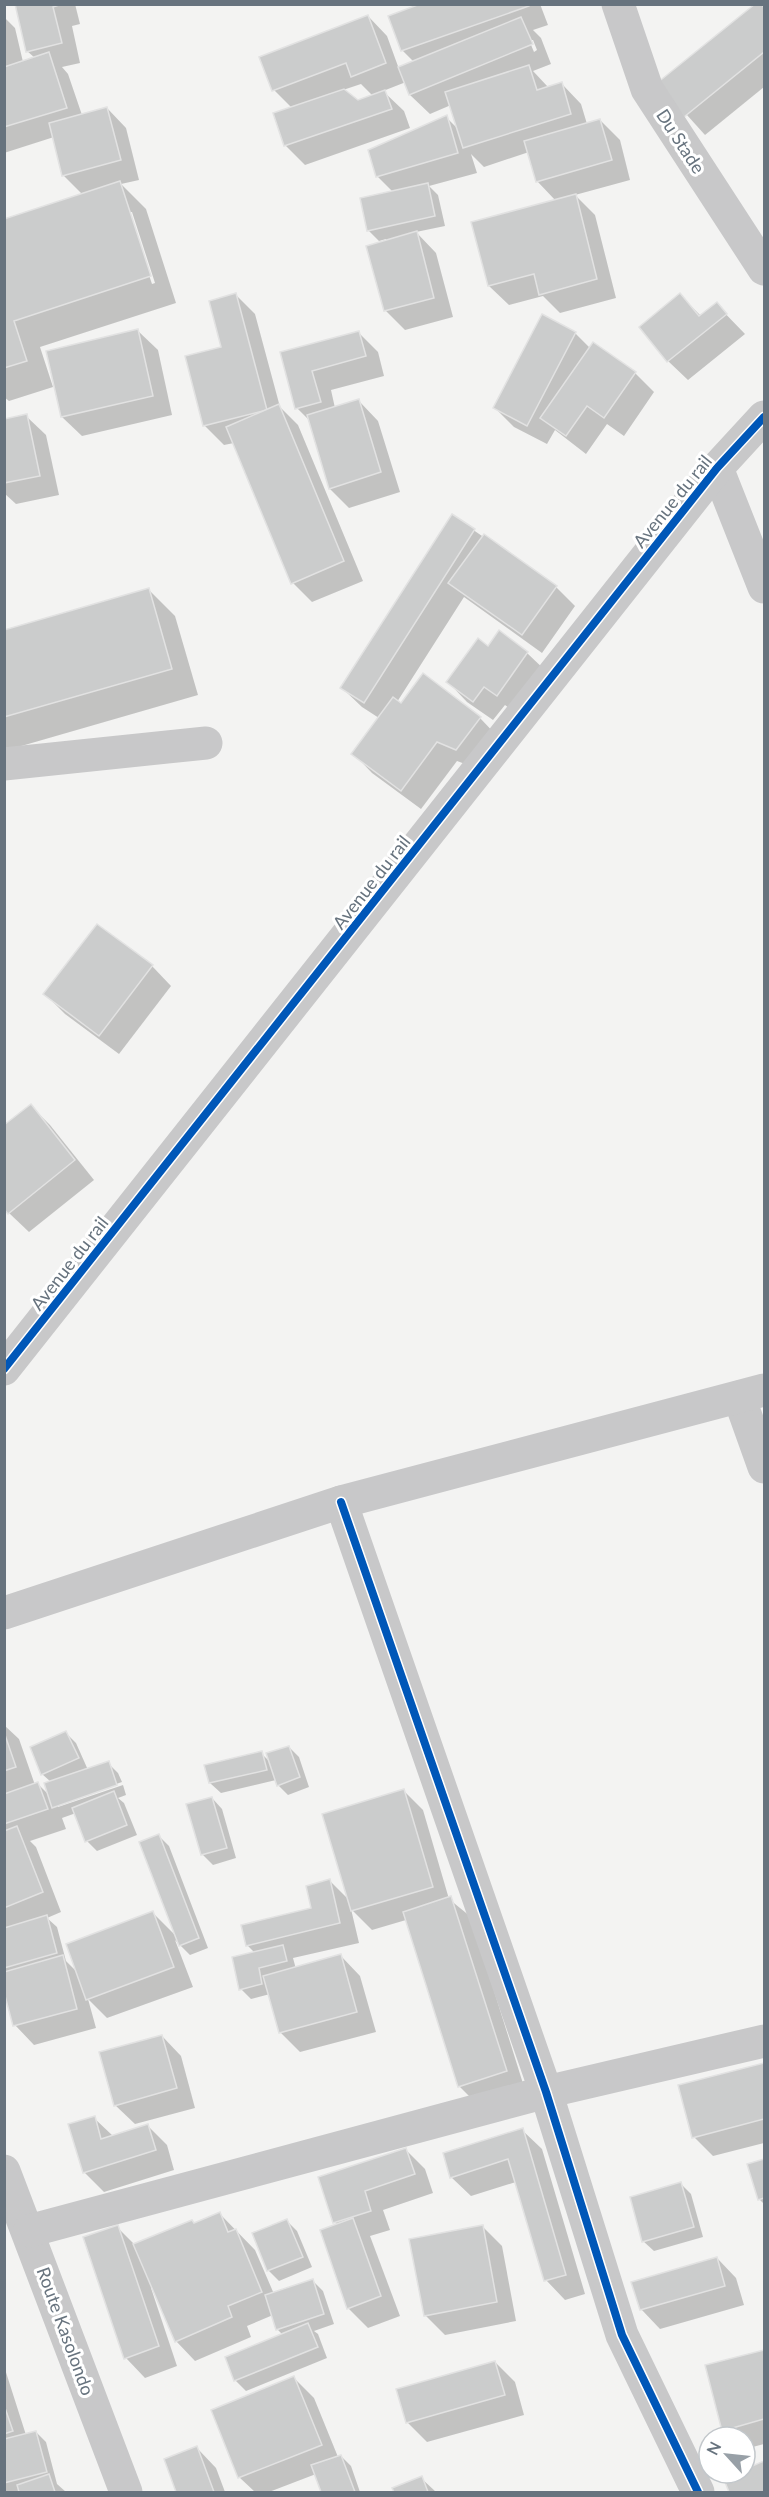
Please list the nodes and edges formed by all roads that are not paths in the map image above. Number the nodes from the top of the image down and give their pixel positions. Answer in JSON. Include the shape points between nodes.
{"nodes":[{"id":1,"x":618,"y":4,"type":"edge"},
{"id":2,"x":765,"y":268,"type":"edge"},
{"id":3,"x":765,"y":417,"type":"edge"},
{"id":4,"x":717,"y":468,"type":"junction"},
{"id":5,"x":765,"y":587,"type":"edge"},
{"id":6,"x":206,"y":743,"type":"dead end"},
{"id":7,"x":4,"y":764,"type":"edge"},
{"id":8,"x":4,"y":1369,"type":"edge"},
{"id":9,"x":752,"y":1394,"type":"edge"},
{"id":10,"x":765,"y":1467,"type":"edge"},
{"id":11,"x":341,"y":1502,"type":"junction"},
{"id":12,"x":4,"y":1613,"type":"edge"},
{"id":13,"x":765,"y":2041,"type":"edge"},
{"id":14,"x":546,"y":2092,"type":"junction"},
{"id":15,"x":4,"y":2171,"type":"edge"},
{"id":16,"x":29,"y":2231,"type":"junction"},
{"id":17,"x":126,"y":2493,"type":"edge"},
{"id":18,"x":698,"y":2493,"type":"edge"}],
"edges":[{"from":1,"to":2,"type":"street","name":"Du Stade","via":[[647,89]]},
{"from":3,"to":4,"type":"street","name":"Avenue du rail"},
{"from":4,"to":5,"type":"street"},
{"from":4,"to":8,"type":"street","name":"Avenue du rail"},
{"from":6,"to":7,"type":"street"},
{"from":9,"to":10,"type":"street"},
{"from":9,"to":11,"type":"street"},
{"from":11,"to":12,"type":"street"},
{"from":11,"to":14,"type":"street"},
{"from":13,"to":14,"type":"street"},
{"from":14,"to":16,"type":"street"},
{"from":14,"to":18,"type":"street","via":[[622,2335]]},
{"from":15,"to":16,"type":"street","name":"Route Kasolondo"},
{"from":16,"to":17,"type":"street","name":"Route Kasolondo"}]}
